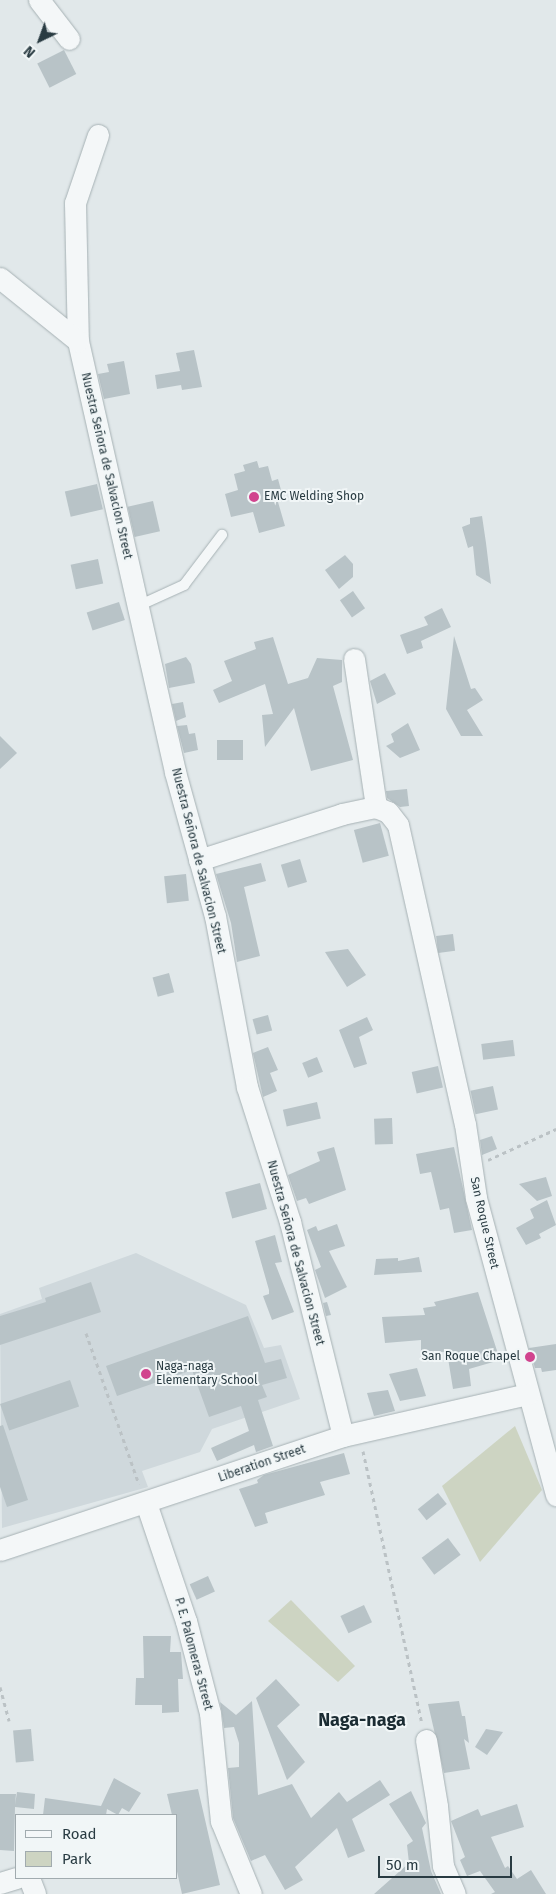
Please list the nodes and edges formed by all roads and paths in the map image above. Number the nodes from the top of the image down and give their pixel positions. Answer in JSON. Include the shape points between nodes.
{"nodes":[{"id":1,"x":38,"y":0,"type":"edge"},
{"id":2,"x":70,"y":39,"type":"dead end"},
{"id":3,"x":98,"y":135,"type":"dead end"},
{"id":4,"x":0,"y":278,"type":"edge"},
{"id":5,"x":78,"y":341,"type":"junction"},
{"id":6,"x":222,"y":535,"type":"dead end"},
{"id":7,"x":138,"y":606,"type":"junction"},
{"id":8,"x":354,"y":659,"type":"dead end"},
{"id":9,"x":376,"y":807,"type":"junction"},
{"id":10,"x":198,"y":860,"type":"junction"},
{"id":11,"x":556,"y":1129,"type":"edge"},
{"id":12,"x":471,"y":1167,"type":"junction"},
{"id":13,"x":86,"y":1333,"type":"dead end"},
{"id":14,"x":528,"y":1394,"type":"junction"},
{"id":15,"x":343,"y":1436,"type":"junction"},
{"id":16,"x":556,"y":1495,"type":"edge"},
{"id":17,"x":146,"y":1503,"type":"junction"},
{"id":18,"x":0,"y":1550,"type":"edge"},
{"id":19,"x":0,"y":1687,"type":"edge"},
{"id":20,"x":9,"y":1721,"type":"dead end"},
{"id":21,"x":426,"y":1740,"type":"joint"},
{"id":22,"x":15,"y":1878,"type":"edge"},
{"id":23,"x":29,"y":1879,"type":"edge"},
{"id":24,"x":0,"y":1883,"type":"edge"},
{"id":25,"x":35,"y":1894,"type":"edge"},
{"id":26,"x":251,"y":1894,"type":"edge"},
{"id":27,"x":455,"y":1894,"type":"edge"}],
"edges":[{"from":1,"to":2,"type":"street"},
{"from":3,"to":5,"type":"street","name":"Nuestra Señora de Salvacion Street","via":[[75,203]]},
{"from":4,"to":5,"type":"street"},
{"from":5,"to":7,"type":"street","name":"Nuestra Señora de Salvacion Street"},
{"from":6,"to":7,"type":"lane","via":[[184,584]]},
{"from":7,"to":10,"type":"street","name":"Nuestra Señora de Salvacion Street"},
{"from":8,"to":9,"type":"street"},
{"from":9,"to":10,"type":"street","via":[[342,814]]},
{"from":9,"to":12,"type":"street","name":"San Roque Street","via":[[388,812],[398,825],[465,1124]]},
{"from":10,"to":15,"type":"street","name":"Nuestra Señora de Salvacion Street","via":[[215,916],[247,1087],[290,1222]]},
{"from":11,"to":12,"type":"path"},
{"from":12,"to":14,"type":"street","name":"San Roque Street","via":[[476,1198]]},
{"from":13,"to":17,"type":"path"},
{"from":14,"to":15,"type":"street","name":"Liberation Street"},
{"from":14,"to":16,"type":"street","name":"San Roque Street"},
{"from":15,"to":17,"type":"street","name":"Liberation Street"},
{"from":15,"to":21,"type":"path","via":[[363,1450],[370,1471],[378,1526]]},
{"from":17,"to":18,"type":"street","name":"Liberation Street"},
{"from":17,"to":26,"type":"street","name":"P. E. Palomeras Street","via":[[186,1621],[210,1713],[221,1821]]},
{"from":19,"to":20,"type":"path"},
{"from":21,"to":27,"type":"street","via":[[437,1806],[442,1866]]},
{"from":22,"to":24,"type":"street"},
{"from":23,"to":25,"type":"street"}]}
